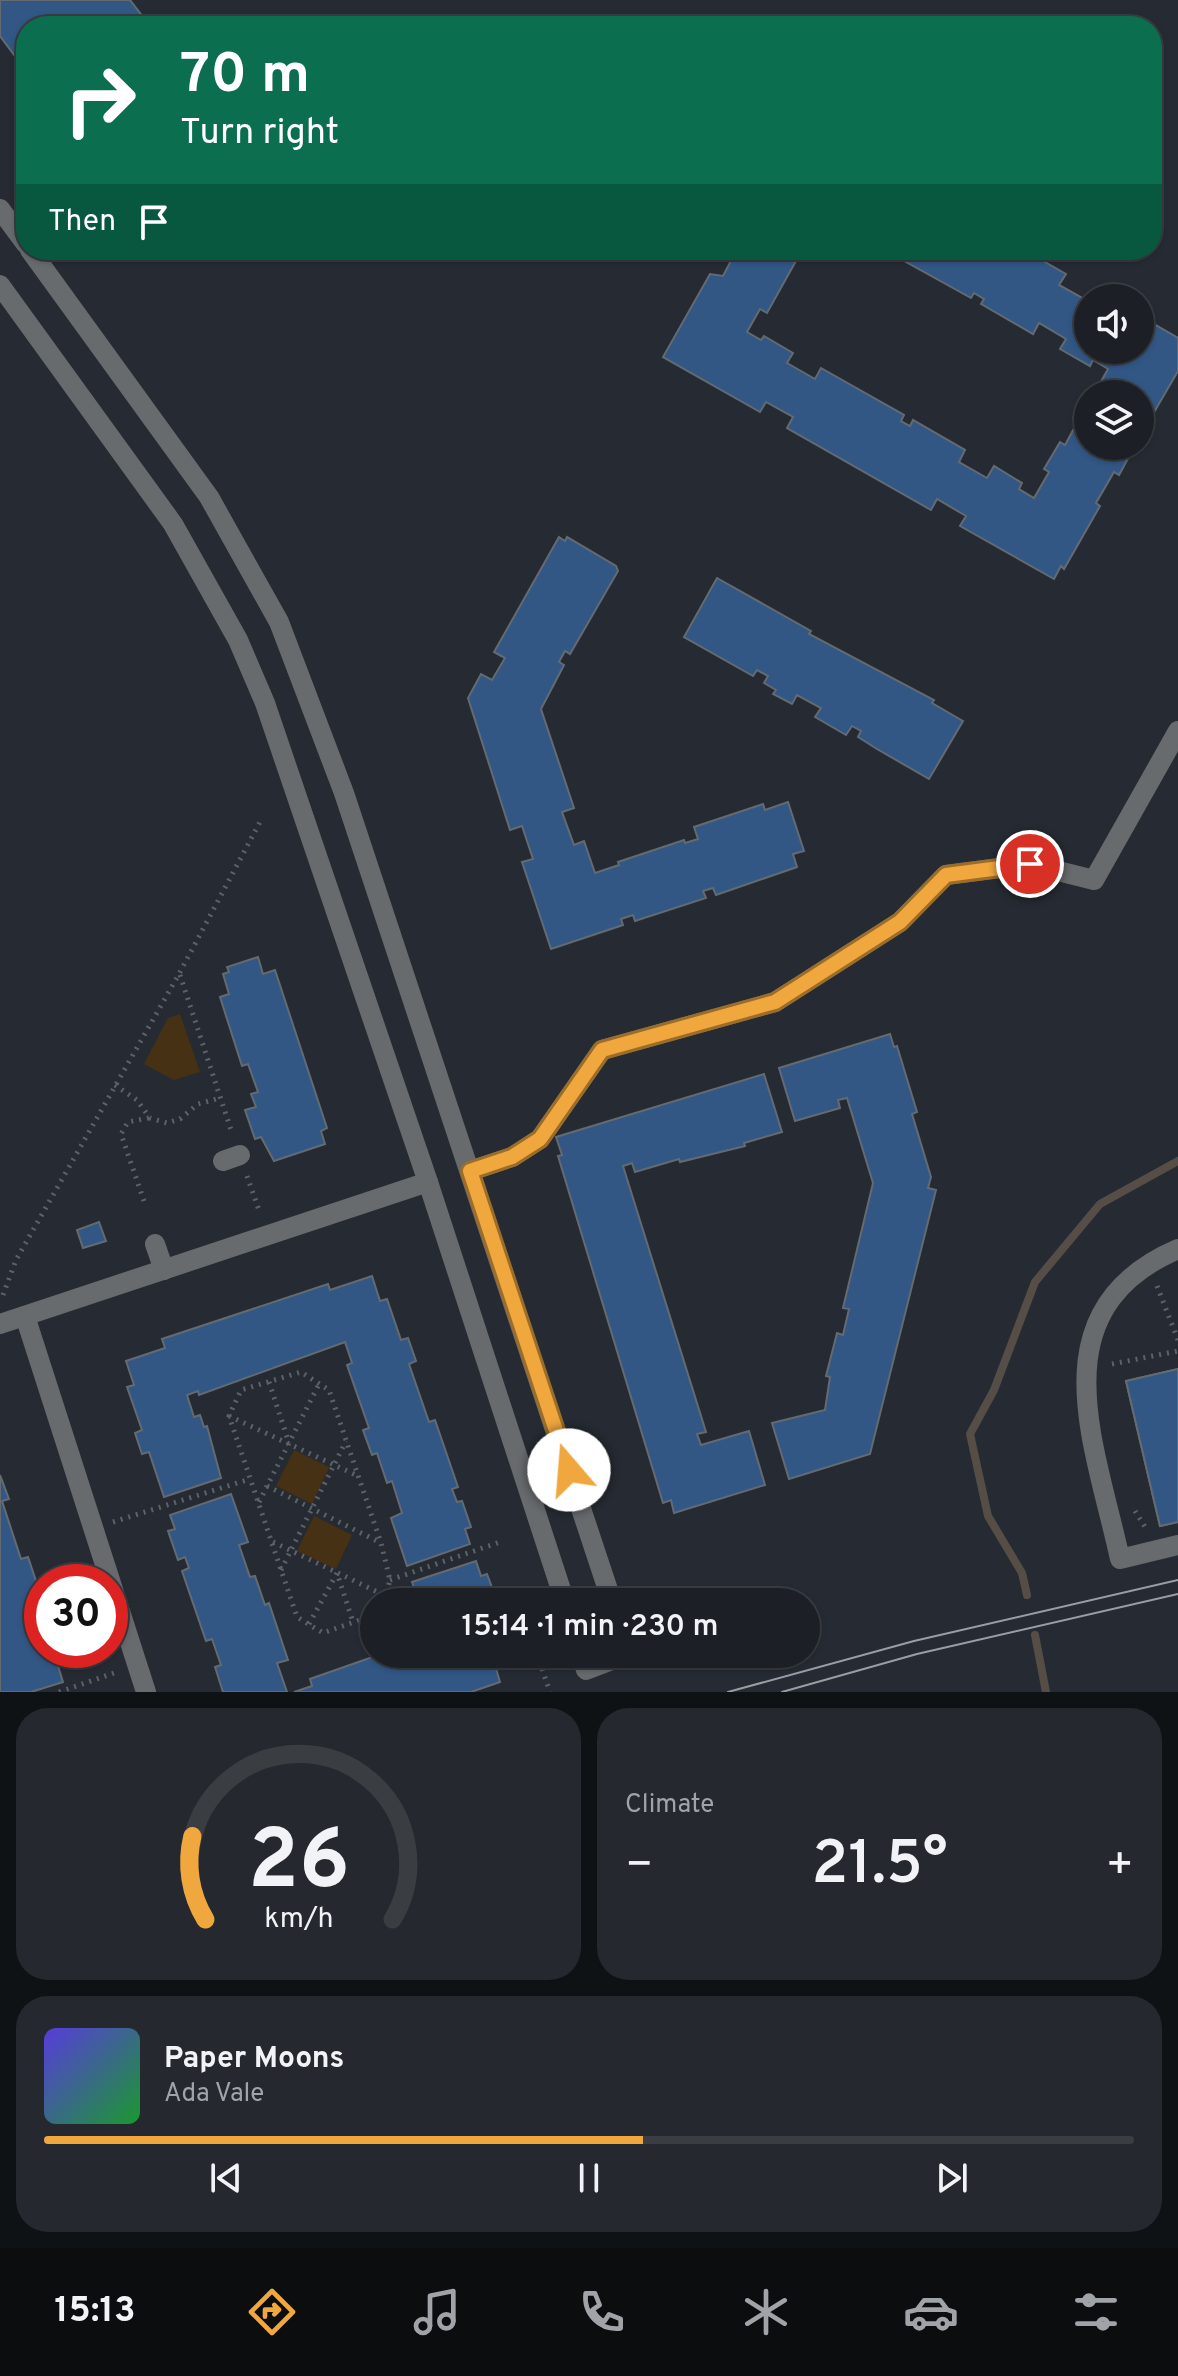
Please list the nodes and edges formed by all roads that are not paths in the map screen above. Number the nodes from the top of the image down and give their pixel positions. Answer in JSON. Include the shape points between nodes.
{"nodes":[{"id":1,"x":0,"y":209,"type":"edge"},
{"id":2,"x":16,"y":231,"type":"edge"},
{"id":3,"x":37,"y":260,"type":"edge"},
{"id":4,"x":0,"y":285,"type":"edge"},
{"id":5,"x":1178,"y":731,"type":"edge"},
{"id":6,"x":470,"y":1171,"type":"junction"},
{"id":7,"x":428,"y":1182,"type":"junction"},
{"id":8,"x":155,"y":1244,"type":"dead end"},
{"id":9,"x":1178,"y":1249,"type":"edge"},
{"id":10,"x":164,"y":1270,"type":"junction"},
{"id":11,"x":25,"y":1316,"type":"junction"},
{"id":12,"x":0,"y":1324,"type":"edge"},
{"id":13,"x":1178,"y":1545,"type":"edge"},
{"id":14,"x":560,"y":1588,"type":"edge"},
{"id":15,"x":607,"y":1588,"type":"edge"},
{"id":16,"x":146,"y":1692,"type":"edge"}],
"edges":[{"from":1,"to":2,"type":"street"},
{"from":3,"to":6,"type":"street","via":[[209,497],[279,622],[339,778]]},
{"from":4,"to":7,"type":"street","via":[[72,397],[173,524],[238,640],[265,703]]},
{"from":5,"to":6,"type":"street","via":[[1094,880],[1030,864],[946,875],[900,922],[775,1002],[602,1050],[540,1139],[512,1157]]},
{"from":6,"to":15,"type":"street"},
{"from":7,"to":10,"type":"street"},
{"from":7,"to":14,"type":"street"},
{"from":8,"to":10,"type":"street"},
{"from":9,"to":13,"type":"street","via":[[1136,1272],[1104,1304],[1083,1371],[1120,1559]]},
{"from":10,"to":11,"type":"street"},
{"from":11,"to":12,"type":"street"},
{"from":11,"to":16,"type":"street"}]}
